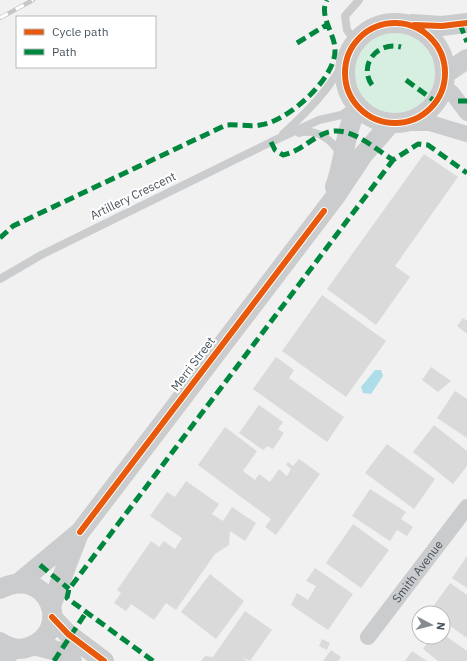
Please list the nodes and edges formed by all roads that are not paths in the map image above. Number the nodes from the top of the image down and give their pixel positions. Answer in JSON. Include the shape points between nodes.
{"nodes":[{"id":1,"x":359,"y":0,"type":"edge"},
{"id":2,"x":467,"y":23,"type":"edge"},
{"id":3,"x":404,"y":24,"type":"junction"},
{"id":4,"x":352,"y":50,"type":"junction"},
{"id":5,"x":467,"y":59,"type":"edge"},
{"id":6,"x":444,"y":80,"type":"junction"},
{"id":7,"x":357,"y":106,"type":"junction"},
{"id":8,"x":467,"y":113,"type":"edge"},
{"id":9,"x":396,"y":123,"type":"junction"},
{"id":10,"x":467,"y":134,"type":"edge"},
{"id":11,"x":278,"y":138,"type":"junction"},
{"id":12,"x":336,"y":186,"type":"junction"},
{"id":13,"x":324,"y":211,"type":"junction"},
{"id":14,"x":0,"y":279,"type":"edge"},
{"id":15,"x":467,"y":507,"type":"edge"},
{"id":16,"x":80,"y":532,"type":"junction"},
{"id":17,"x":7,"y":586,"type":"edge"},
{"id":18,"x":52,"y":611,"type":"junction"},
{"id":19,"x":368,"y":637,"type":"dead end"},
{"id":20,"x":13,"y":649,"type":"edge"},
{"id":21,"x":72,"y":661,"type":"edge"},
{"id":22,"x":104,"y":661,"type":"edge"}],
"edges":[{"from":1,"to":4,"type":"lane","via":[[345,16]]},
{"from":2,"to":3,"type":"street","via":[[442,26]]},
{"from":3,"to":4,"type":"street","via":[[381,25],[371,29]]},
{"from":3,"to":6,"type":"street","via":[[421,30],[435,43],[443,60]]},
{"from":4,"to":7,"type":"street","via":[[345,74],[347,86]]},
{"from":4,"to":11,"type":"lane","name":"Artillery Crescent","via":[[317,103]]},
{"from":5,"to":6,"type":"street","name":"Merri Street"},
{"from":6,"to":8,"type":"street"},
{"from":6,"to":9,"type":"street","name":"Merri Street","via":[[438,99],[425,114]]},
{"from":7,"to":9,"type":"street","via":[[370,117]]},
{"from":7,"to":11,"type":"lane","name":"Artillery Crescent","via":[[341,115],[319,120]]},
{"from":7,"to":12,"type":"street","name":"Merri Street","via":[[347,132]]},
{"from":9,"to":10,"type":"street","via":[[430,123]]},
{"from":9,"to":13,"type":"street","name":"Merri Street","via":[[363,155]]},
{"from":11,"to":12,"type":"lane","via":[[305,131],[321,134],[333,143],[340,154]]},
{"from":11,"to":14,"type":"lane","name":"Artillery Crescent","via":[[41,255]]},
{"from":12,"to":13,"type":"street","name":"Merri Street"},
{"from":13,"to":16,"type":"street","name":"Merri Street"},
{"from":15,"to":19,"type":"street","name":"Smith Avenue"},
{"from":16,"to":17,"type":"street","name":"Merri Street"},
{"from":16,"to":18,"type":"street","name":"Merri Street"},
{"from":17,"to":18,"type":"street","via":[[30,584],[46,596]]},
{"from":18,"to":20,"type":"street","name":"Merri Street","via":[[47,634]]},
{"from":18,"to":22,"type":"street","via":[[68,634]]},
{"from":20,"to":21,"type":"street","via":[[60,652]]}]}
